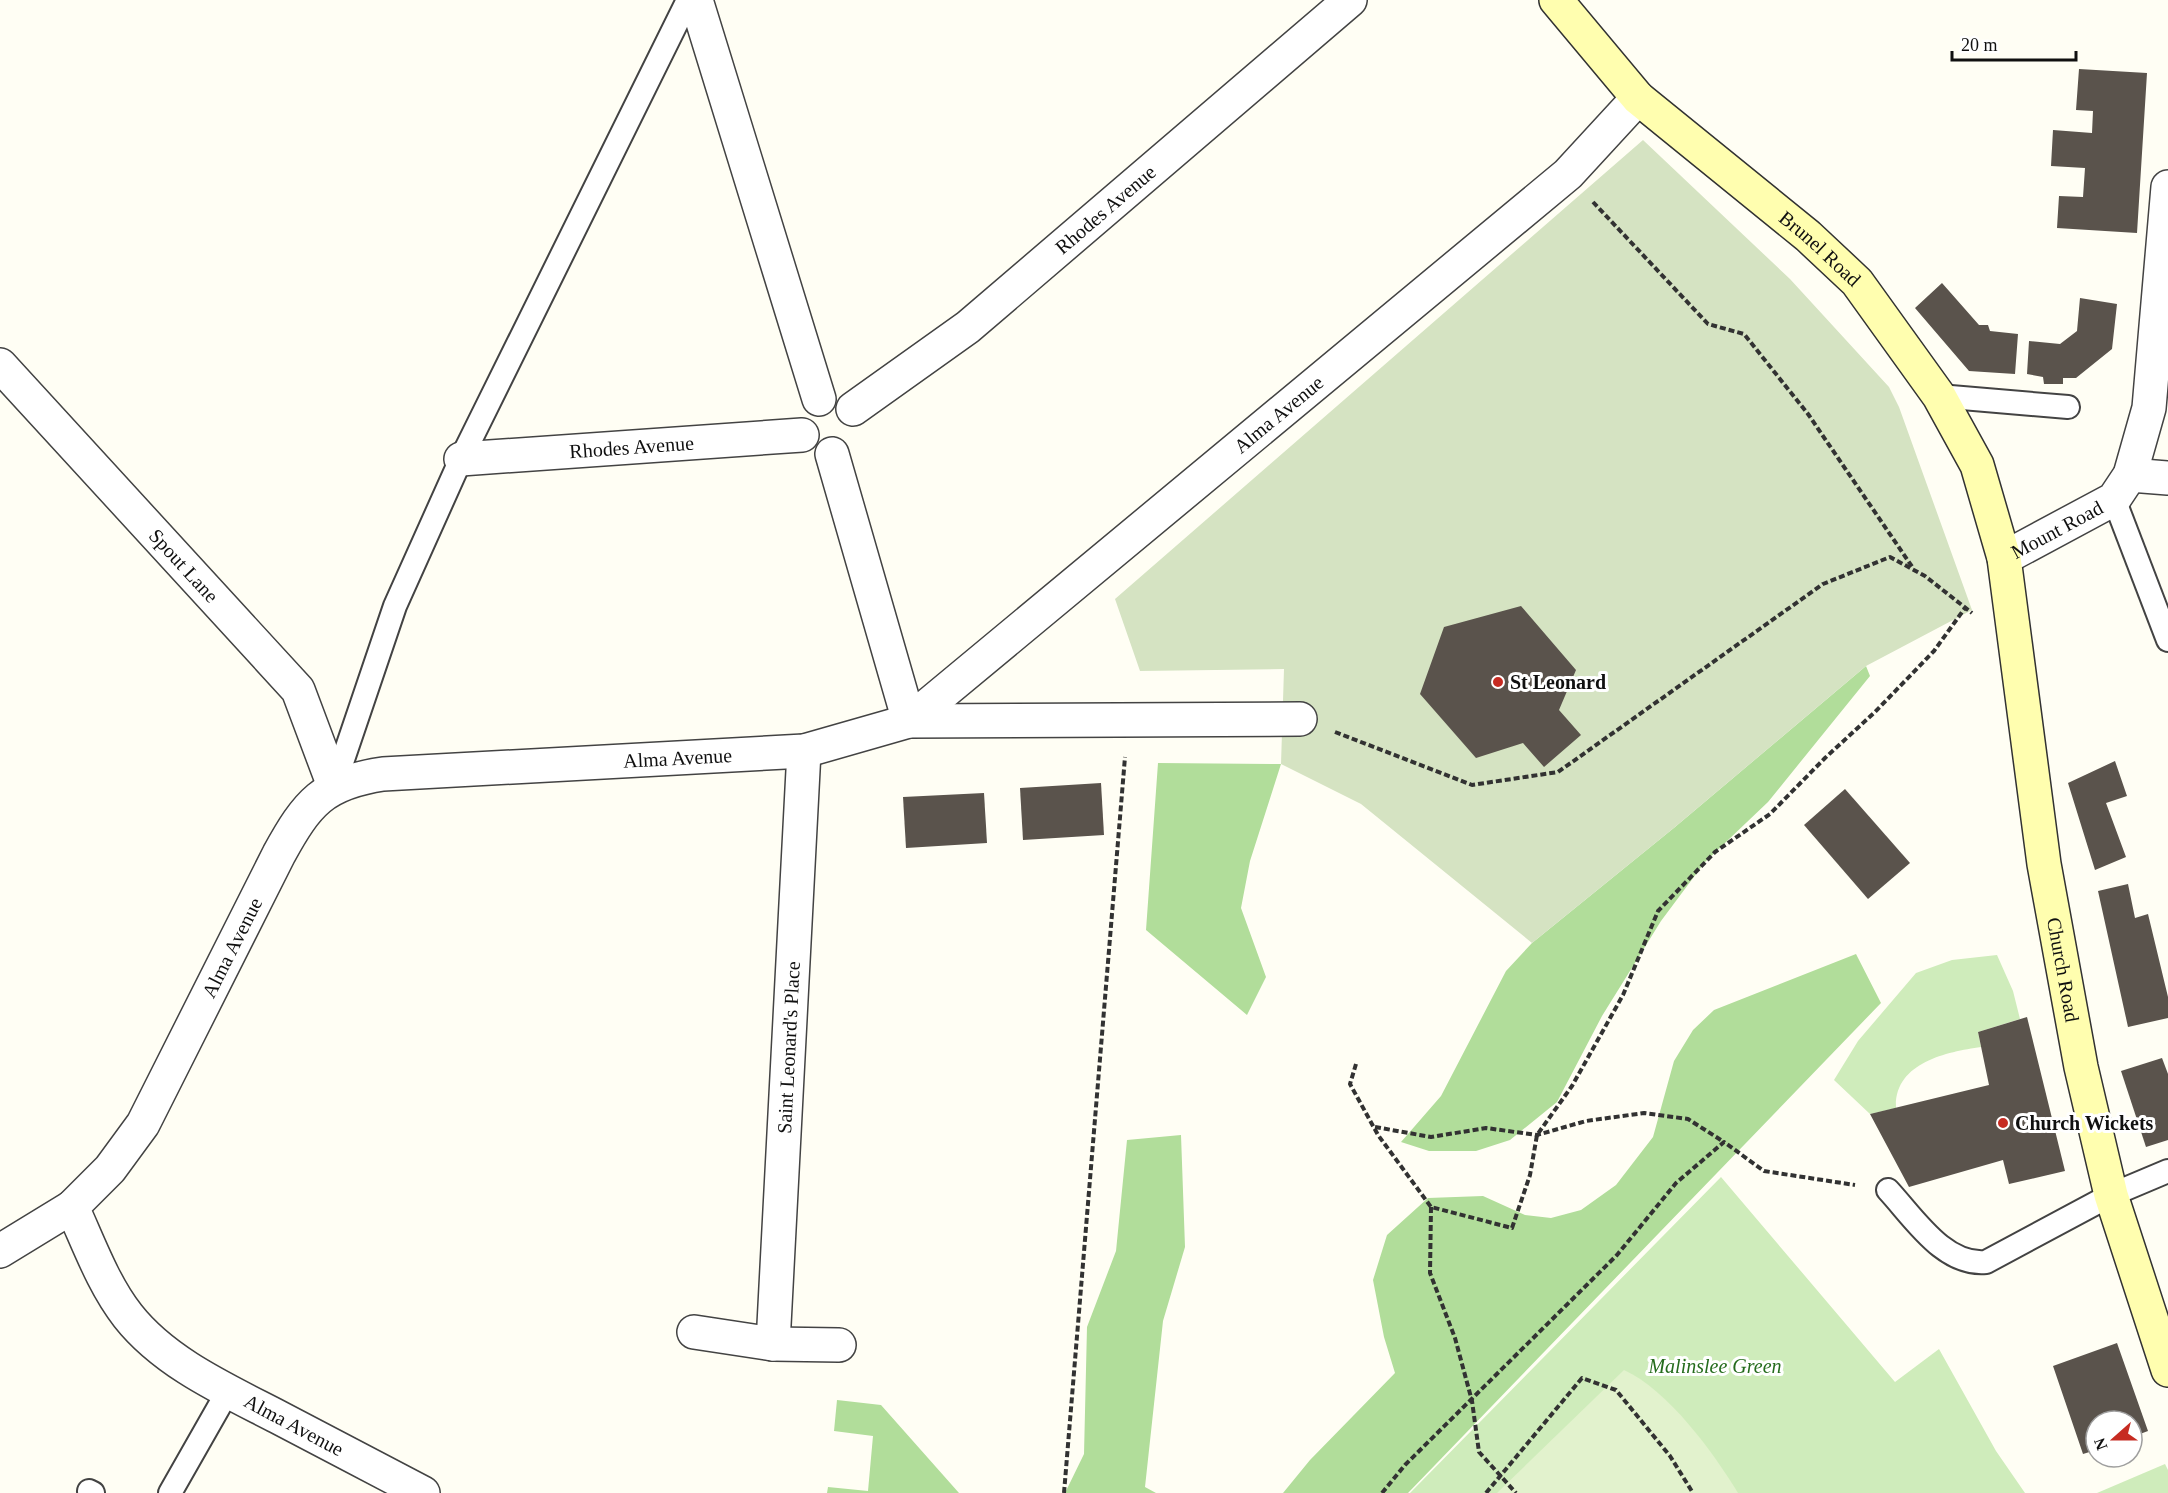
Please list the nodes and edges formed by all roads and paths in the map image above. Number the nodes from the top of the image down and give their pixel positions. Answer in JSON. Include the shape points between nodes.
{"nodes":[{"id":1,"x":688,"y":0,"type":"edge"},
{"id":2,"x":696,"y":0,"type":"edge"},
{"id":3,"x":1350,"y":0,"type":"edge"},
{"id":4,"x":1556,"y":0,"type":"edge"},
{"id":5,"x":1638,"y":98,"type":"junction"},
{"id":6,"x":1568,"y":174,"type":"junction"},
{"id":7,"x":2168,"y":187,"type":"edge"},
{"id":8,"x":0,"y":365,"type":"edge"},
{"id":9,"x":1939,"y":396,"type":"junction"},
{"id":10,"x":819,"y":399,"type":"junction"},
{"id":11,"x":2068,"y":407,"type":"dead end"},
{"id":12,"x":853,"y":409,"type":"junction"},
{"id":13,"x":802,"y":435,"type":"junction"},
{"id":14,"x":832,"y":454,"type":"junction"},
{"id":15,"x":461,"y":459,"type":"junction"},
{"id":16,"x":2168,"y":478,"type":"edge"},
{"id":17,"x":2122,"y":487,"type":"junction"},
{"id":18,"x":2004,"y":558,"type":"junction"},
{"id":19,"x":1913,"y":569,"type":"junction"},
{"id":20,"x":1965,"y":608,"type":"junction"},
{"id":21,"x":1976,"y":616,"type":"dead end"},
{"id":22,"x":2168,"y":640,"type":"edge"},
{"id":23,"x":1300,"y":719,"type":"joint"},
{"id":24,"x":1128,"y":720,"type":"junction"},
{"id":25,"x":909,"y":721,"type":"junction"},
{"id":26,"x":804,"y":751,"type":"junction"},
{"id":27,"x":334,"y":786,"type":"junction"},
{"id":28,"x":1356,"y":1064,"type":"dead end"},
{"id":29,"x":1375,"y":1127,"type":"junction"},
{"id":30,"x":1537,"y":1135,"type":"junction"},
{"id":31,"x":1724,"y":1142,"type":"junction"},
{"id":32,"x":2168,"y":1171,"type":"edge"},
{"id":33,"x":1888,"y":1190,"type":"joint"},
{"id":34,"x":2111,"y":1195,"type":"junction"},
{"id":35,"x":72,"y":1207,"type":"junction"},
{"id":36,"x":1431,"y":1207,"type":"junction"},
{"id":37,"x":0,"y":1251,"type":"edge"},
{"id":38,"x":694,"y":1332,"type":"dead end"},
{"id":39,"x":773,"y":1344,"type":"junction"},
{"id":40,"x":839,"y":1345,"type":"dead end"},
{"id":41,"x":2168,"y":1370,"type":"edge"},
{"id":42,"x":228,"y":1391,"type":"junction"},
{"id":43,"x":1472,"y":1401,"type":"junction"},
{"id":44,"x":1500,"y":1475,"type":"junction"},
{"id":45,"x":170,"y":1493,"type":"edge"},
{"id":46,"x":423,"y":1493,"type":"edge"},
{"id":47,"x":1064,"y":1493,"type":"edge"},
{"id":48,"x":1382,"y":1493,"type":"edge"},
{"id":49,"x":1486,"y":1493,"type":"edge"},
{"id":50,"x":1516,"y":1493,"type":"edge"},
{"id":51,"x":1693,"y":1493,"type":"edge"}],
"edges":[{"from":1,"to":15,"type":"lane"},
{"from":2,"to":10,"type":"street"},
{"from":3,"to":12,"type":"street","name":"Rhodes Avenue","via":[[968,327]]},
{"from":4,"to":5,"type":"street","name":"Brunel Road"},
{"from":5,"to":6,"type":"street","name":"Alma Avenue"},
{"from":5,"to":9,"type":"street","name":"Brunel Road","via":[[1808,236],[1857,282]]},
{"from":6,"to":19,"type":"path","via":[[1708,324],[1744,334],[1808,414]]},
{"from":6,"to":25,"type":"street","name":"Alma Avenue"},
{"from":7,"to":17,"type":"street","via":[[2149,408]]},
{"from":8,"to":27,"type":"street","name":"Spout Lane","via":[[298,690]]},
{"from":9,"to":11,"type":"lane"},
{"from":9,"to":18,"type":"street","name":"Brunel Road","via":[[1977,465]]},
{"from":10,"to":12,"type":"street","via":[[834,397]]},
{"from":10,"to":13,"type":"street","via":[[802,415]]},
{"from":12,"to":14,"type":"street","via":[[858,423],[854,440],[849,447]]},
{"from":13,"to":14,"type":"street","via":[[814,450]]},
{"from":13,"to":15,"type":"street","name":"Rhodes Avenue"},
{"from":14,"to":25,"type":"street"},
{"from":15,"to":27,"type":"lane","via":[[395,606]]},
{"from":16,"to":17,"type":"street"},
{"from":17,"to":18,"type":"street","name":"Mount Road"},
{"from":17,"to":22,"type":"lane"},
{"from":18,"to":34,"type":"street","name":"Church Road","via":[[2044,864],[2081,1067]]},
{"from":19,"to":20,"type":"path"},
{"from":19,"to":23,"type":"path","via":[[1890,557],[1823,584],[1558,772],[1472,785]]},
{"from":20,"to":21,"type":"path"},
{"from":20,"to":30,"type":"path","via":[[1934,651],[1875,712],[1770,814],[1715,852],[1658,911],[1623,995],[1572,1086]]},
{"from":23,"to":24,"type":"street","name":"Alma Avenue"},
{"from":24,"to":25,"type":"street","name":"Alma Avenue"},
{"from":24,"to":47,"type":"path"},
{"from":25,"to":26,"type":"street","name":"Alma Avenue"},
{"from":26,"to":27,"type":"street","name":"Alma Avenue","via":[[394,773]]},
{"from":26,"to":39,"type":"street","name":"Saint Leonard's Place"},
{"from":27,"to":35,"type":"street","name":"Alma Avenue","via":[[296,824],[143,1124],[110,1169]]},
{"from":28,"to":29,"type":"path","via":[[1350,1084]]},
{"from":29,"to":30,"type":"path","via":[[1431,1137],[1486,1128]]},
{"from":29,"to":36,"type":"path"},
{"from":30,"to":31,"type":"path","via":[[1586,1121],[1644,1113],[1688,1119]]},
{"from":30,"to":36,"type":"path","via":[[1530,1175],[1512,1227]]},
{"from":31,"to":33,"type":"path","via":[[1764,1171]]},
{"from":31,"to":43,"type":"path","via":[[1676,1183],[1617,1255]]},
{"from":32,"to":34,"type":"lane"},
{"from":33,"to":34,"type":"lane","via":[[1944,1250],[1969,1263],[1986,1262]]},
{"from":34,"to":41,"type":"street","name":"Church Road"},
{"from":35,"to":37,"type":"street"},
{"from":35,"to":42,"type":"street","name":"Alma Avenue","via":[[106,1282],[128,1316],[162,1350]]},
{"from":36,"to":43,"type":"path","via":[[1430,1273],[1455,1338]]},
{"from":38,"to":39,"type":"street"},
{"from":39,"to":40,"type":"street"},
{"from":42,"to":45,"type":"lane"},
{"from":42,"to":46,"type":"street","name":"Alma Avenue"},
{"from":43,"to":44,"type":"path","via":[[1479,1452]]},
{"from":43,"to":48,"type":"path","via":[[1405,1465]]},
{"from":44,"to":49,"type":"path"},
{"from":44,"to":50,"type":"path"},
{"from":44,"to":51,"type":"path","via":[[1582,1378],[1616,1390],[1670,1456]]}]}
